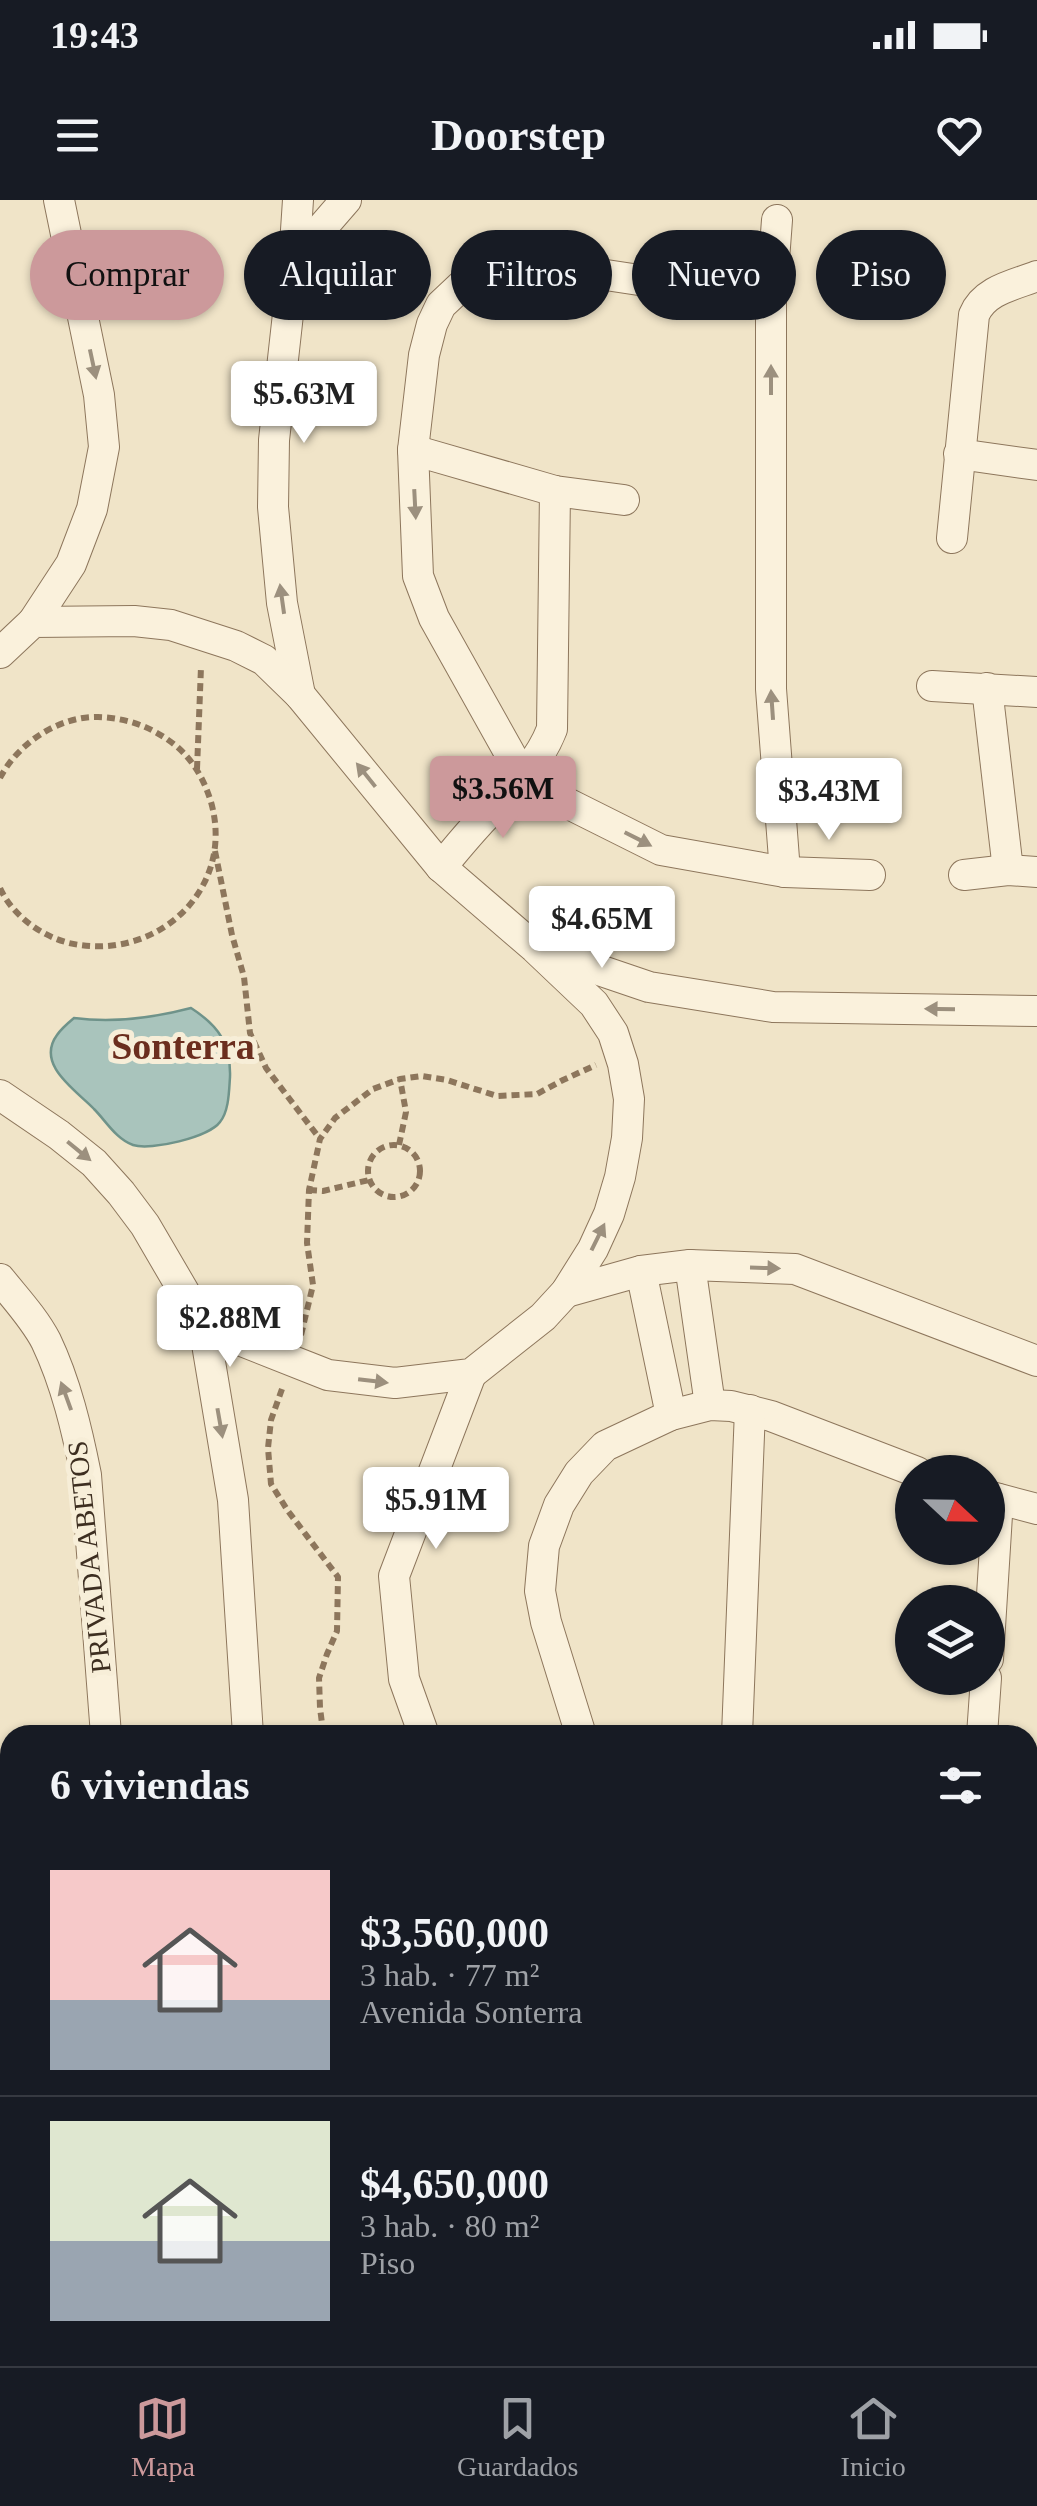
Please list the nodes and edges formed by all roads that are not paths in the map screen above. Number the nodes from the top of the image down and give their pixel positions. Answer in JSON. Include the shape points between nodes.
{"nodes":[{"id":1,"x":60,"y":200,"type":"edge"},
{"id":2,"x":298,"y":200,"type":"edge"},
{"id":3,"x":346,"y":200,"type":"edge"},
{"id":4,"x":777,"y":220,"type":"dead end"},
{"id":5,"x":296,"y":230,"type":"edge"},
{"id":6,"x":320,"y":230,"type":"edge"},
{"id":7,"x":776,"y":230,"type":"edge"},
{"id":8,"x":1037,"y":276,"type":"edge"},
{"id":9,"x":632,"y":279,"type":"edge"},
{"id":10,"x":287,"y":320,"type":"edge"},
{"id":11,"x":771,"y":320,"type":"edge"},
{"id":12,"x":412,"y":450,"type":"junction"},
{"id":13,"x":959,"y":454,"type":"junction"},
{"id":14,"x":1037,"y":465,"type":"edge"},
{"id":15,"x":555,"y":490,"type":"junction"},
{"id":16,"x":624,"y":500,"type":"dead end"},
{"id":17,"x":952,"y":538,"type":"dead end"},
{"id":18,"x":33,"y":622,"type":"junction"},
{"id":19,"x":0,"y":654,"type":"edge"},
{"id":20,"x":932,"y":686,"type":"dead end"},
{"id":21,"x":987,"y":688,"type":"junction"},
{"id":22,"x":1037,"y":692,"type":"edge"},
{"id":23,"x":300,"y":695,"type":"junction"},
{"id":24,"x":523,"y":777,"type":"junction"},
{"id":25,"x":440,"y":867,"type":"junction"},
{"id":26,"x":1023,"y":871,"type":"edge"},
{"id":27,"x":785,"y":872,"type":"junction"},
{"id":28,"x":870,"y":875,"type":"dead end"},
{"id":29,"x":964,"y":876,"type":"dead end"},
{"id":30,"x":535,"y":948,"type":"junction"},
{"id":31,"x":1037,"y":1011,"type":"edge"},
{"id":32,"x":0,"y":1094,"type":"edge"},
{"id":33,"x":690,"y":1265,"type":"junction"},
{"id":34,"x":641,"y":1271,"type":"junction"},
{"id":35,"x":0,"y":1278,"type":"edge"},
{"id":36,"x":566,"y":1292,"type":"junction"},
{"id":37,"x":204,"y":1326,"type":"junction"},
{"id":38,"x":1037,"y":1361,"type":"edge"},
{"id":39,"x":470,"y":1374,"type":"junction"},
{"id":40,"x":710,"y":1405,"type":"junction"},
{"id":41,"x":750,"y":1410,"type":"junction"},
{"id":42,"x":671,"y":1414,"type":"junction"},
{"id":43,"x":895,"y":1464,"type":"edge"},
{"id":44,"x":1005,"y":1500,"type":"edge"},
{"id":45,"x":1037,"y":1509,"type":"edge"},
{"id":46,"x":985,"y":1695,"type":"edge"},
{"id":47,"x":105,"y":1725,"type":"edge"},
{"id":48,"x":247,"y":1725,"type":"edge"},
{"id":49,"x":420,"y":1725,"type":"edge"},
{"id":50,"x":577,"y":1725,"type":"edge"},
{"id":51,"x":737,"y":1725,"type":"edge"},
{"id":52,"x":983,"y":1725,"type":"edge"}],
"edges":[{"from":1,"to":18,"type":"street","one_way":true,"via":[[104,447],[92,509],[71,564]]},
{"from":2,"to":5,"type":"street"},
{"from":3,"to":6,"type":"street"},
{"from":4,"to":7,"type":"street"},
{"from":8,"to":13,"type":"street","via":[[977,306]]},
{"from":9,"to":12,"type":"street","via":[[533,264],[496,264],[474,274],[441,305],[432,324]]},
{"from":23,"to":10,"type":"street","one_way":true,"via":[[272,507]]},
{"from":27,"to":11,"type":"street","one_way":true,"via":[[771,689]]},
{"from":12,"to":15,"type":"street"},
{"from":12,"to":24,"type":"street","one_way":true,"via":[[418,576],[434,618]]},
{"from":13,"to":14,"type":"street"},
{"from":13,"to":17,"type":"street"},
{"from":15,"to":16,"type":"street"},
{"from":15,"to":24,"type":"street","via":[[552,729]]},
{"from":18,"to":19,"type":"street"},
{"from":18,"to":23,"type":"street","via":[[171,624],[264,660]]},
{"from":20,"to":21,"type":"street"},
{"from":21,"to":22,"type":"street"},
{"from":21,"to":26,"type":"street"},
{"from":25,"to":23,"type":"street","one_way":true},
{"from":24,"to":25,"type":"street"},
{"from":24,"to":27,"type":"street","one_way":true,"via":[[661,850]]},
{"from":25,"to":30,"type":"street"},
{"from":26,"to":29,"type":"street"},
{"from":27,"to":28,"type":"street"},
{"from":31,"to":30,"type":"street","one_way":true,"via":[[772,1007],[649,987]]},
{"from":36,"to":30,"type":"street","one_way":true,"via":[[609,1214],[628,1138],[629,1099],[613,1032],[594,1004]]},
{"from":32,"to":37,"type":"street","one_way":true,"via":[[94,1163],[145,1224]]},
{"from":33,"to":34,"type":"street"},
{"from":33,"to":38,"type":"street","one_way":true,"via":[[795,1269]]},
{"from":33,"to":40,"type":"street"},
{"from":34,"to":36,"type":"street"},
{"from":34,"to":42,"type":"street"},
{"from":47,"to":35,"type":"street","name":"PRIVADA ABETOS","one_way":true,"via":[[80,1441],[45,1340]]},
{"from":36,"to":39,"type":"street"},
{"from":37,"to":39,"type":"street","one_way":true,"via":[[328,1376],[395,1383]]},
{"from":37,"to":48,"type":"street","one_way":true,"via":[[234,1500]]},
{"from":39,"to":49,"type":"street","via":[[394,1576],[404,1679]]},
{"from":40,"to":41,"type":"street"},
{"from":40,"to":42,"type":"street"},
{"from":41,"to":43,"type":"street"},
{"from":41,"to":51,"type":"street"},
{"from":42,"to":50,"type":"street","via":[[606,1446],[579,1473],[544,1546],[540,1591]]},
{"from":44,"to":45,"type":"street"},
{"from":46,"to":52,"type":"street"}]}
